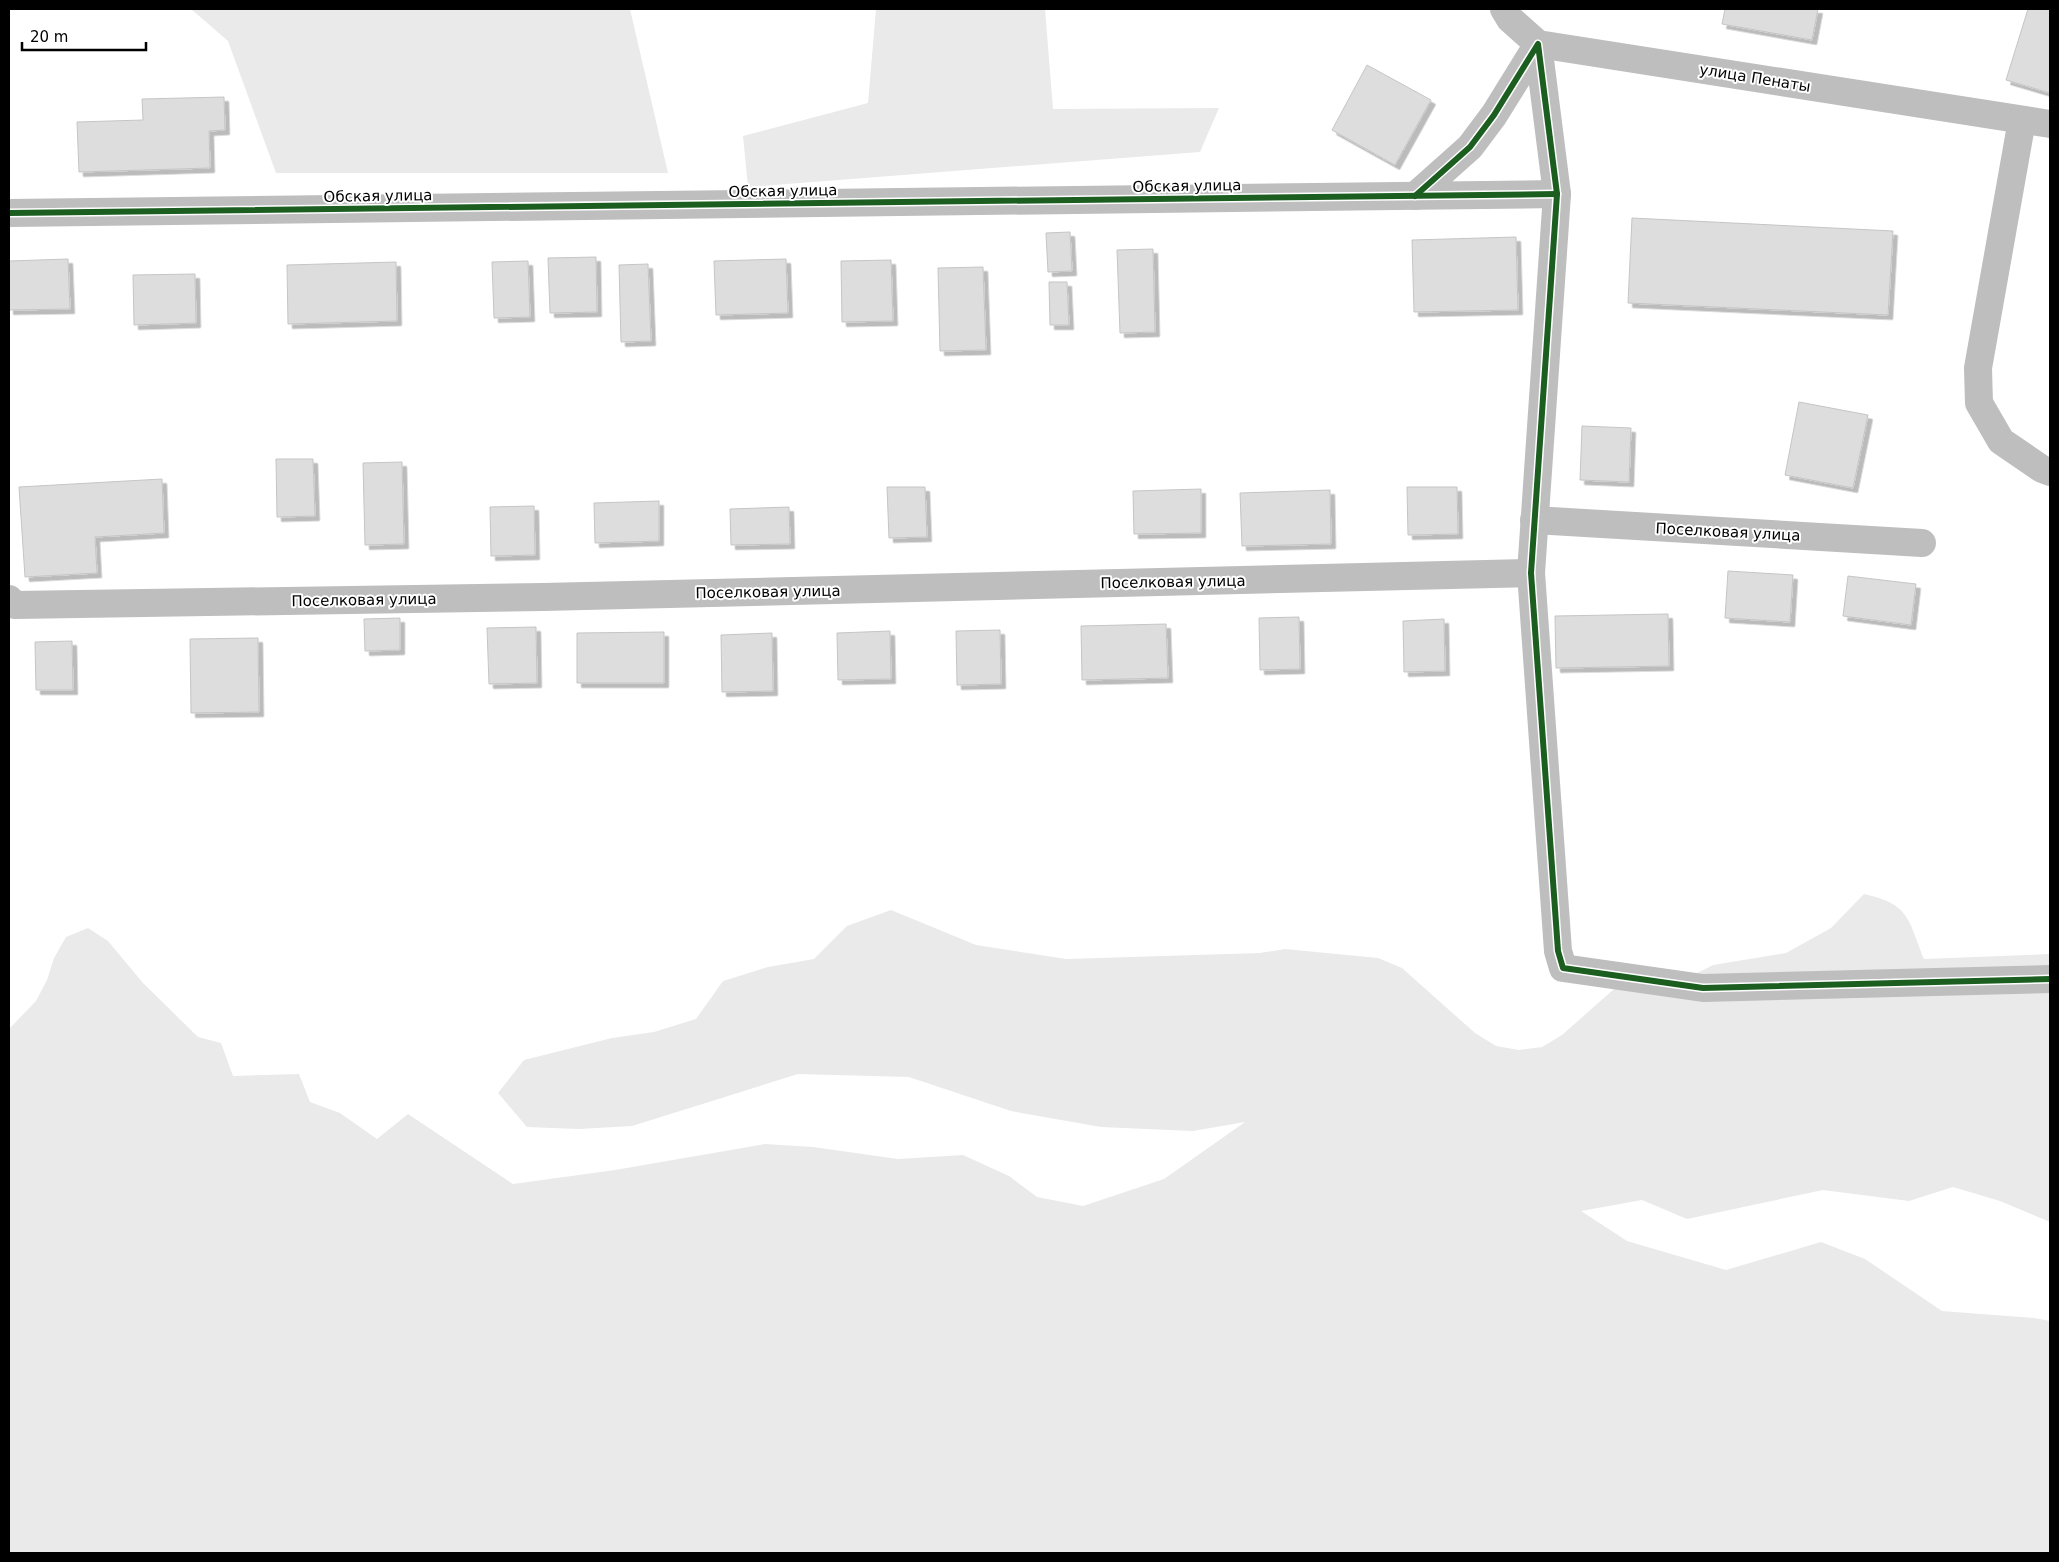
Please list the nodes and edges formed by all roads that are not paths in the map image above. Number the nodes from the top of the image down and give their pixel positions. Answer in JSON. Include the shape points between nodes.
{"nodes":[{"id":1,"x":1504,"y":9,"type":"edge"},
{"id":2,"x":1538,"y":44,"type":"junction"},
{"id":3,"x":2022,"y":120,"type":"junction"},
{"id":4,"x":2050,"y":124,"type":"edge"},
{"id":5,"x":1557,"y":194,"type":"junction"},
{"id":6,"x":1415,"y":196,"type":"junction"},
{"id":7,"x":9,"y":213,"type":"edge"},
{"id":8,"x":2050,"y":472,"type":"edge"},
{"id":9,"x":1534,"y":520,"type":"junction"},
{"id":10,"x":1922,"y":543,"type":"dead end"},
{"id":11,"x":1531,"y":573,"type":"junction"},
{"id":12,"x":9,"y":599,"type":"edge"},
{"id":13,"x":2050,"y":979,"type":"edge"}],
"edges":[{"from":1,"to":2,"type":"street","via":[[1510,19]]},
{"from":2,"to":3,"type":"street","name":"улица Пенаты"},
{"from":2,"to":5,"type":"street"},
{"from":2,"to":6,"type":"street","via":[[1470,147]]},
{"from":3,"to":4,"type":"street","name":"улица Пенаты"},
{"from":3,"to":8,"type":"street","via":[[1978,368],[1979,402],[2000,441]]},
{"from":5,"to":6,"type":"street","name":"Обская улица"},
{"from":5,"to":9,"type":"street"},
{"from":6,"to":7,"type":"street","name":"Обская улица"},
{"from":9,"to":10,"type":"street","name":"Поселковая улица"},
{"from":9,"to":11,"type":"street"},
{"from":11,"to":12,"type":"street","name":"Поселковая улица","via":[[543,597],[15,606]]},
{"from":11,"to":13,"type":"street","via":[[1558,951],[1562,968],[1703,988]]}]}
